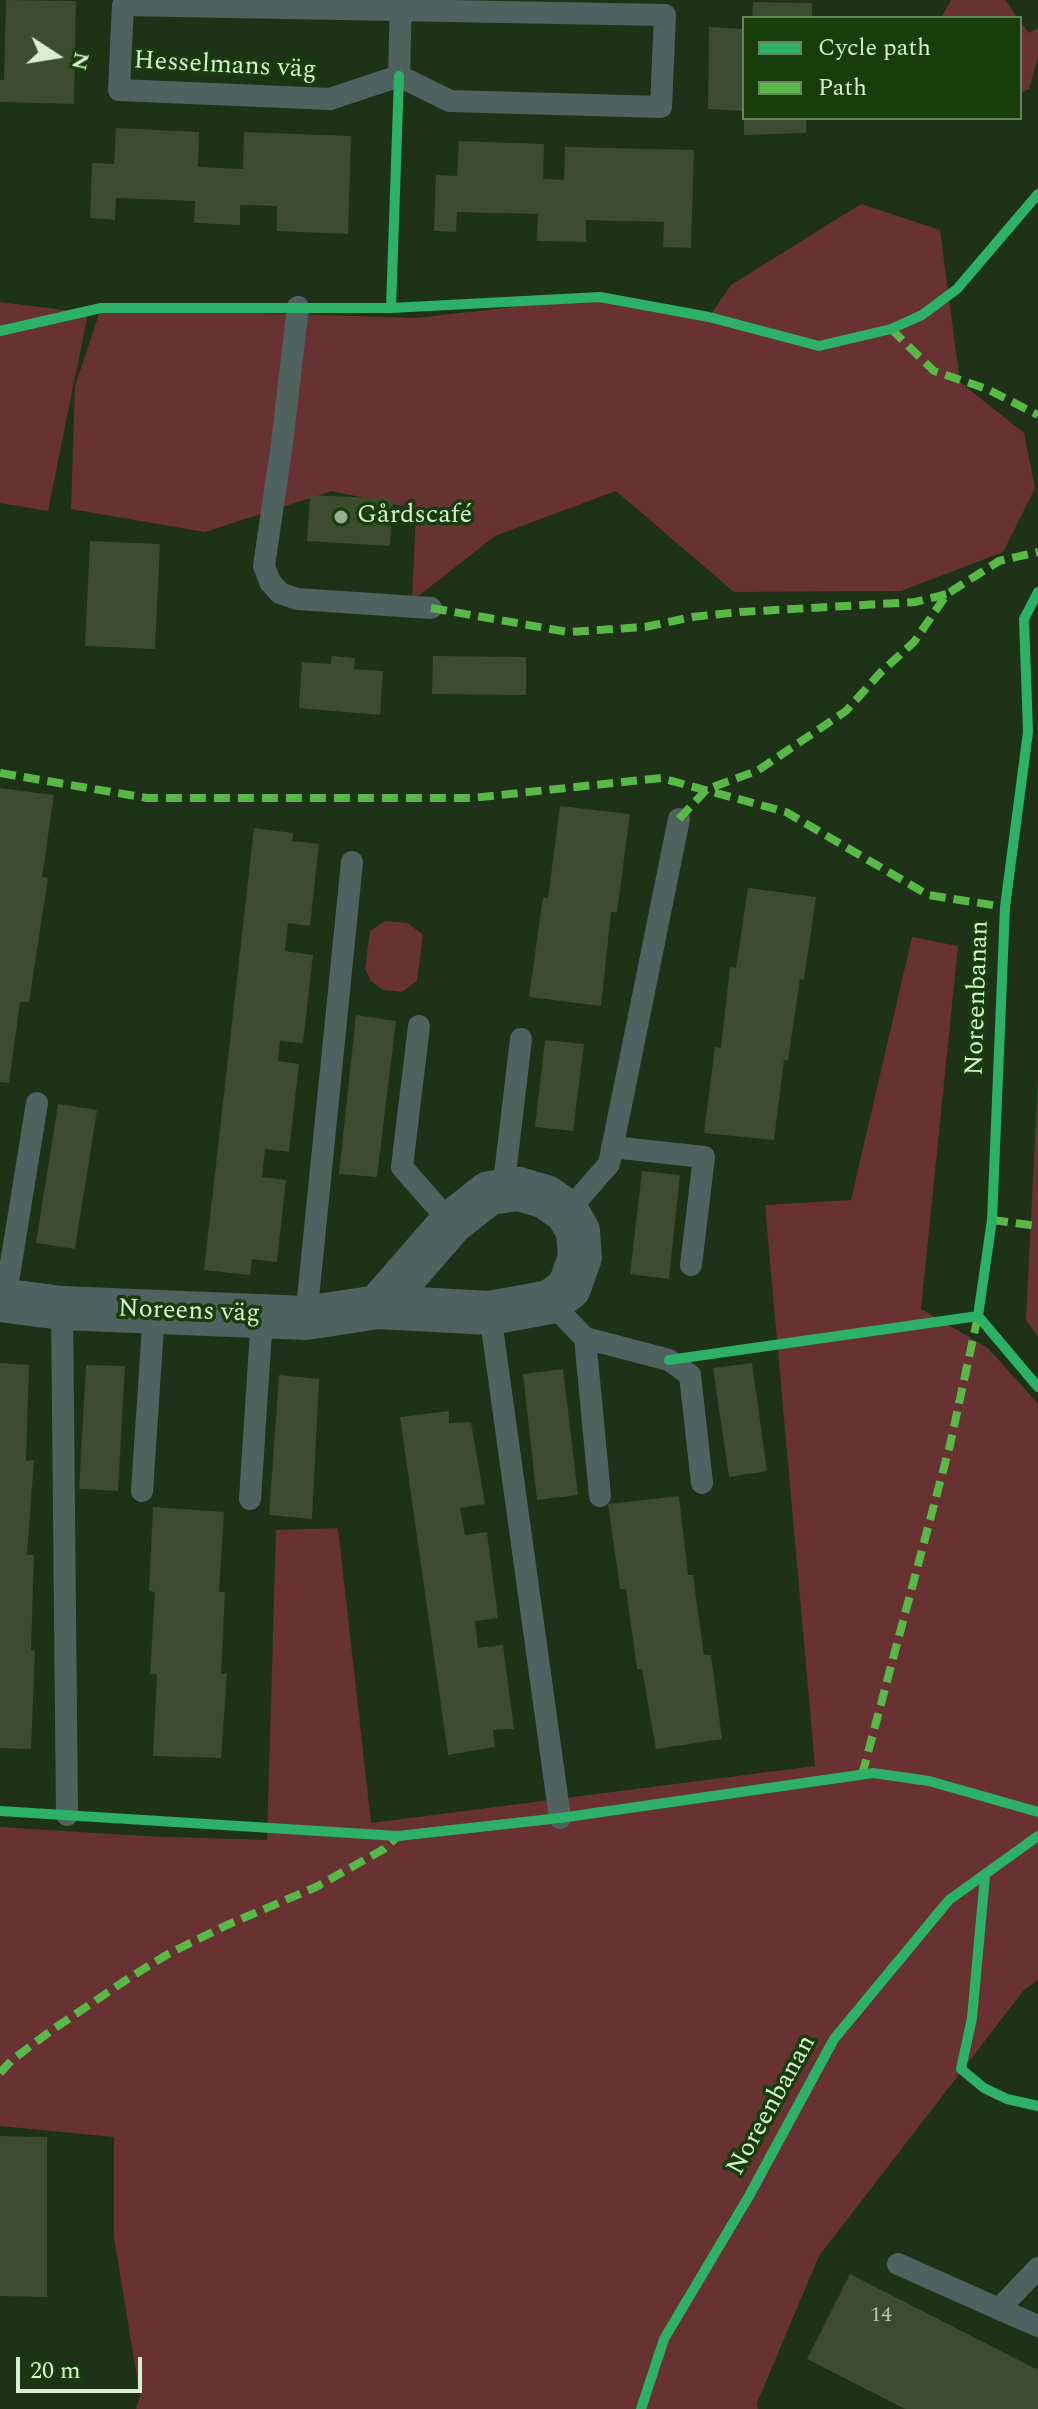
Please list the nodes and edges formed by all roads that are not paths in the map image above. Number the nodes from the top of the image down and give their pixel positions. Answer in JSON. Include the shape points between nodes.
{"nodes":[{"id":1,"x":401,"y":5,"type":"edge"},
{"id":2,"x":399,"y":76,"type":"junction"},
{"id":3,"x":298,"y":307,"type":"dead end"},
{"id":4,"x":431,"y":608,"type":"dead end"},
{"id":5,"x":679,"y":819,"type":"dead end"},
{"id":6,"x":352,"y":862,"type":"dead end"},
{"id":7,"x":419,"y":1026,"type":"dead end"},
{"id":8,"x":521,"y":1039,"type":"dead end"},
{"id":9,"x":37,"y":1103,"type":"dead end"},
{"id":10,"x":612,"y":1147,"type":"junction"},
{"id":11,"x":503,"y":1191,"type":"junction"},
{"id":12,"x":567,"y":1212,"type":"junction"},
{"id":13,"x":451,"y":1223,"type":"junction"},
{"id":14,"x":691,"y":1265,"type":"dead end"},
{"id":15,"x":3,"y":1300,"type":"edge"},
{"id":16,"x":550,"y":1302,"type":"junction"},
{"id":17,"x":378,"y":1307,"type":"junction"},
{"id":18,"x":62,"y":1308,"type":"junction"},
{"id":19,"x":154,"y":1312,"type":"junction"},
{"id":20,"x":490,"y":1313,"type":"junction"},
{"id":21,"x":262,"y":1316,"type":"junction"},
{"id":22,"x":306,"y":1318,"type":"junction"},
{"id":23,"x":585,"y":1338,"type":"junction"},
{"id":24,"x":702,"y":1483,"type":"dead end"},
{"id":25,"x":142,"y":1491,"type":"dead end"},
{"id":26,"x":600,"y":1496,"type":"dead end"},
{"id":27,"x":250,"y":1499,"type":"dead end"},
{"id":28,"x":67,"y":1815,"type":"dead end"},
{"id":29,"x":560,"y":1818,"type":"dead end"},
{"id":30,"x":898,"y":2264,"type":"dead end"},
{"id":31,"x":1038,"y":2268,"type":"edge"},
{"id":32,"x":999,"y":2309,"type":"junction"},
{"id":33,"x":1038,"y":2326,"type":"edge"}],
"edges":[{"from":1,"to":2,"type":"lane"},
{"from":1,"to":2,"type":"lane","name":"Hesselmans väg","via":[[665,15],[661,107],[450,101]]},
{"from":1,"to":2,"type":"lane","name":"Hesselmans väg","via":[[123,5],[119,90],[330,99]]},
{"from":3,"to":4,"type":"lane","via":[[264,566],[270,582],[297,599]]},
{"from":5,"to":10,"type":"lane"},
{"from":6,"to":22,"type":"lane"},
{"from":7,"to":13,"type":"lane","via":[[402,1167]]},
{"from":8,"to":11,"type":"lane"},
{"from":9,"to":15,"type":"lane"},
{"from":10,"to":12,"type":"lane","via":[[609,1164]]},
{"from":10,"to":14,"type":"lane","via":[[704,1157]]},
{"from":11,"to":12,"type":"street","via":[[519,1189],[546,1197]]},
{"from":11,"to":13,"type":"street","via":[[489,1193]]},
{"from":12,"to":16,"type":"street","via":[[578,1231],[580,1257],[569,1288]]},
{"from":13,"to":17,"type":"street"},
{"from":15,"to":18,"type":"street","name":"Noreens väg"},
{"from":16,"to":20,"type":"street","name":"Noreens väg"},
{"from":16,"to":23,"type":"lane"},
{"from":17,"to":20,"type":"street","name":"Noreens väg"},
{"from":17,"to":22,"type":"street","name":"Noreens väg"},
{"from":18,"to":19,"type":"street","name":"Noreens väg"},
{"from":18,"to":28,"type":"lane"},
{"from":19,"to":21,"type":"street","name":"Noreens väg"},
{"from":19,"to":25,"type":"lane"},
{"from":20,"to":29,"type":"lane"},
{"from":21,"to":22,"type":"street","name":"Noreens väg"},
{"from":21,"to":27,"type":"lane"},
{"from":23,"to":24,"type":"lane","via":[[669,1360],[690,1375]]},
{"from":23,"to":26,"type":"lane"},
{"from":30,"to":32,"type":"lane"},
{"from":31,"to":32,"type":"lane"},
{"from":32,"to":33,"type":"lane"}]}
